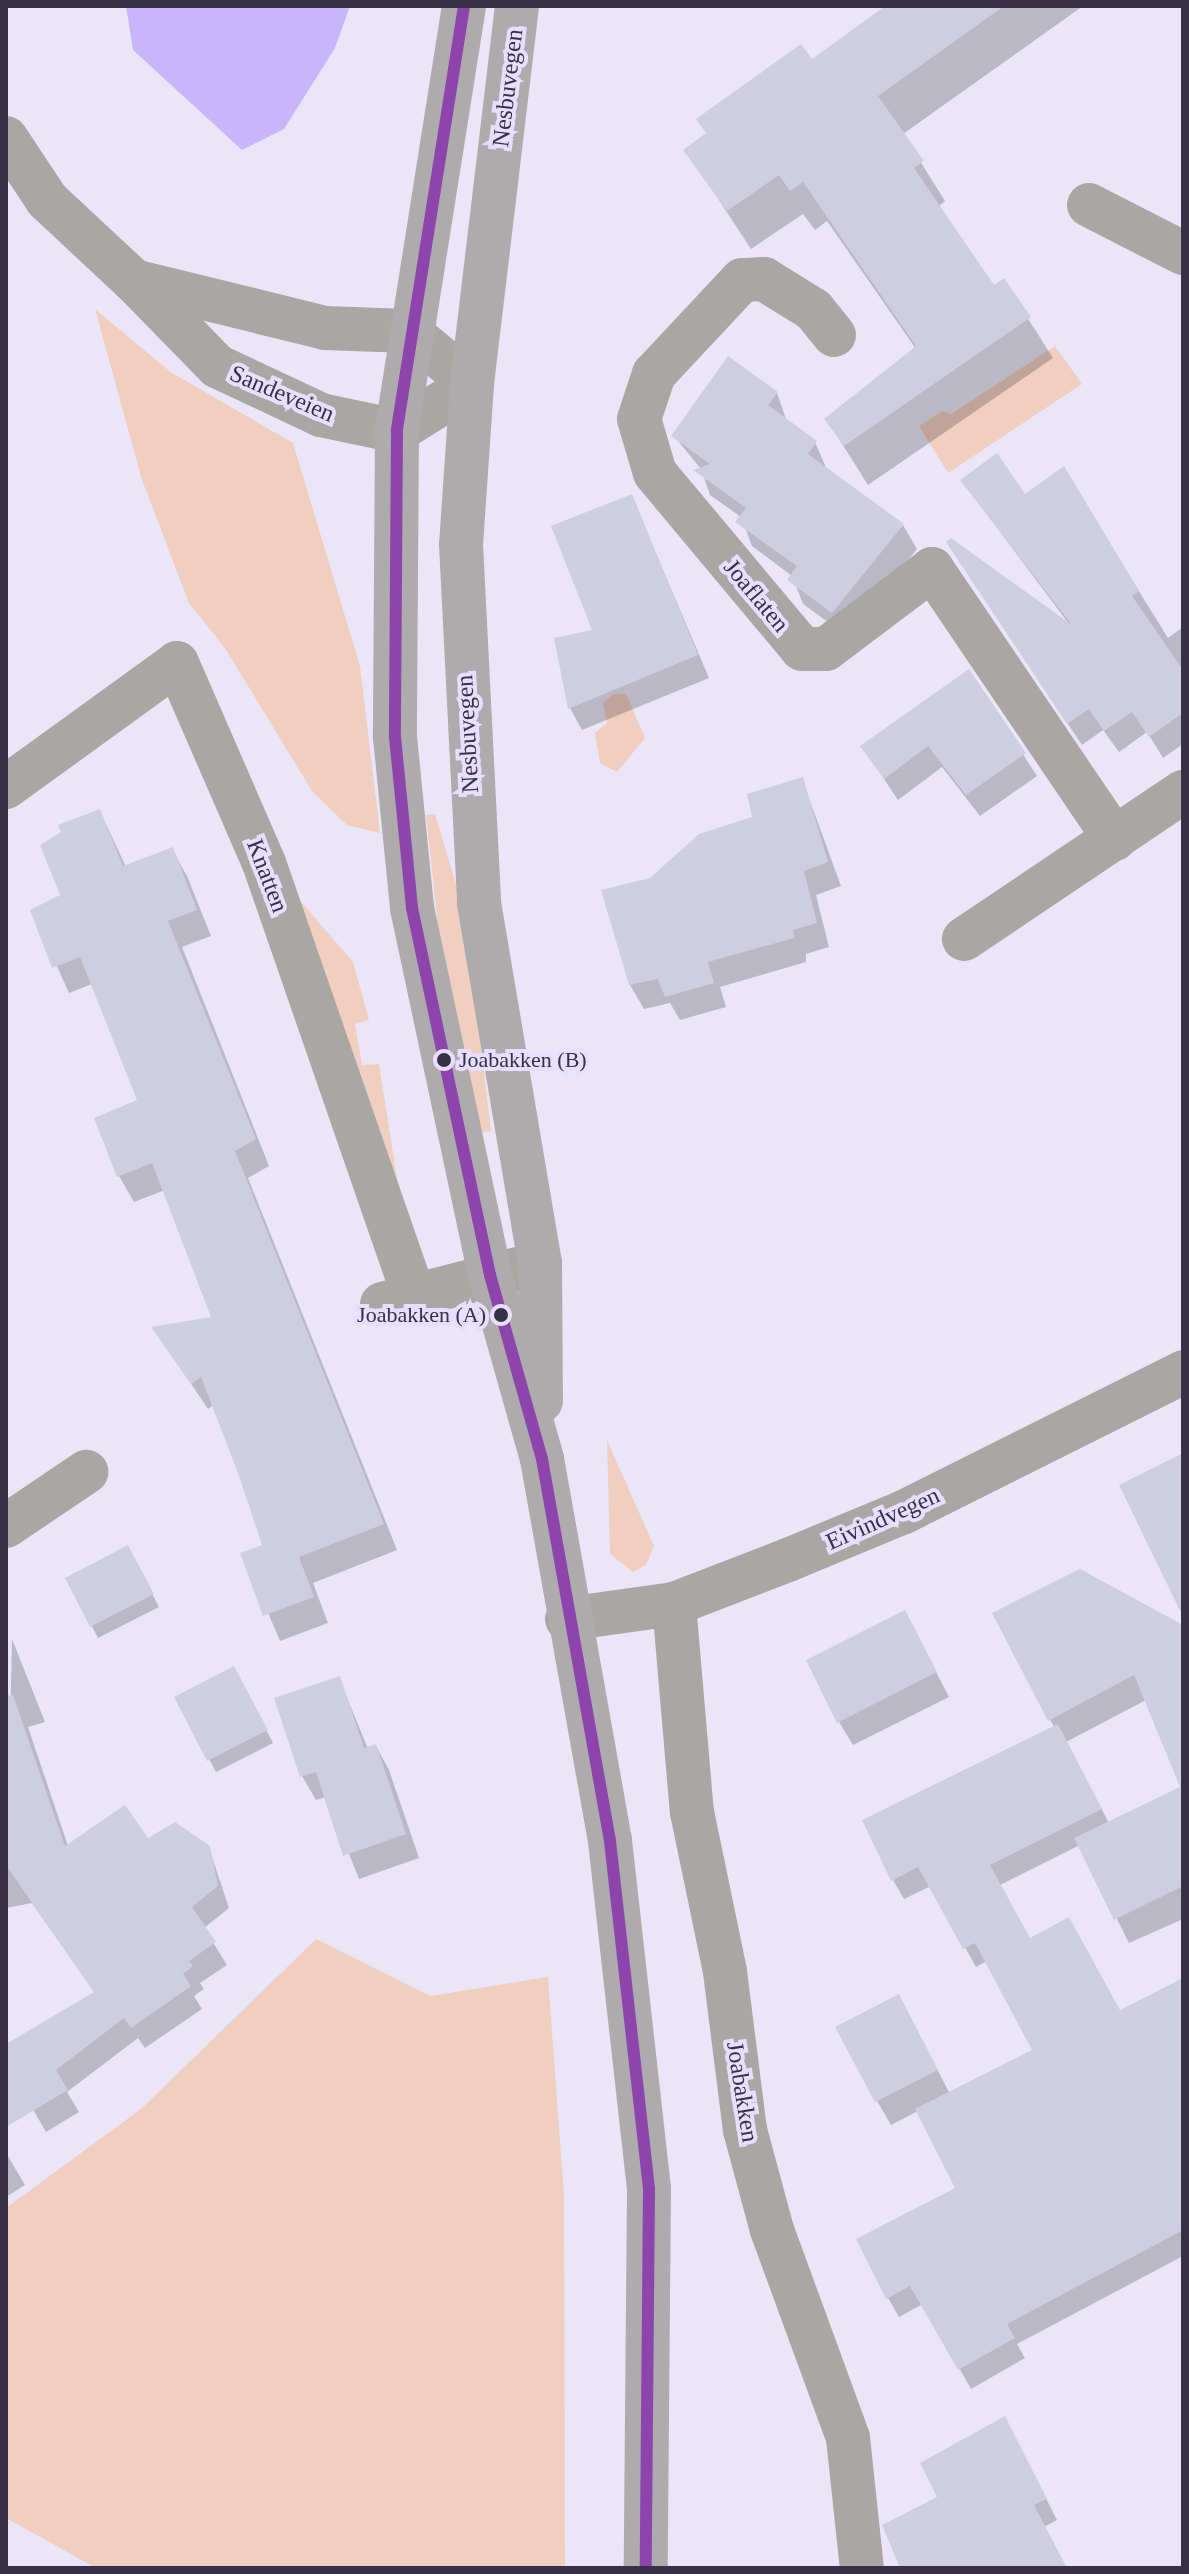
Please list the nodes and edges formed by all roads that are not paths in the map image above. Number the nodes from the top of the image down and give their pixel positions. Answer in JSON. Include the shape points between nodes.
{"nodes":[{"id":1,"x":464,"y":6,"type":"edge"},
{"id":2,"x":517,"y":6,"type":"edge"},
{"id":3,"x":6,"y":138,"type":"edge"},
{"id":4,"x":1089,"y":205,"type":"dead end"},
{"id":5,"x":1183,"y":253,"type":"edge"},
{"id":6,"x":134,"y":281,"type":"junction"},
{"id":7,"x":408,"y":331,"type":"junction"},
{"id":8,"x":834,"y":335,"type":"dead end"},
{"id":9,"x":472,"y":384,"type":"junction"},
{"id":10,"x":397,"y":431,"type":"junction"},
{"id":11,"x":6,"y":787,"type":"edge"},
{"id":12,"x":1183,"y":792,"type":"edge"},
{"id":13,"x":1115,"y":839,"type":"junction"},
{"id":14,"x":964,"y":939,"type":"dead end"},
{"id":15,"x":540,"y":1263,"type":"junction"},
{"id":16,"x":490,"y":1275,"type":"junction"},
{"id":17,"x":1183,"y":1372,"type":"edge"},
{"id":18,"x":542,"y":1459,"type":"junction"},
{"id":19,"x":86,"y":1472,"type":"dead end"},
{"id":20,"x":6,"y":1526,"type":"edge"},
{"id":21,"x":674,"y":1604,"type":"junction"},
{"id":22,"x":567,"y":1619,"type":"junction"},
{"id":23,"x":646,"y":2568,"type":"edge"},
{"id":24,"x":862,"y":2568,"type":"edge"}],
"edges":[{"from":1,"to":7,"type":"main road","name":"Nesbuvegen"},
{"from":2,"to":9,"type":"main road","name":"Nesbuvegen"},
{"from":3,"to":6,"type":"street","name":"Sandeveien","via":[[47,200]]},
{"from":4,"to":5,"type":"street"},
{"from":6,"to":7,"type":"street","name":"Sandeveien","via":[[325,328]]},
{"from":6,"to":10,"type":"street","name":"Sandeveien","via":[[217,366],[321,415]]},
{"from":7,"to":9,"type":"street"},
{"from":7,"to":10,"type":"main road","name":"Nesbuvegen"},
{"from":8,"to":13,"type":"street","name":"Joaflaten","via":[[814,310],[764,279],[742,280],[654,374],[639,419],[655,473],[802,649],[826,649],[932,569]]},
{"from":9,"to":10,"type":"street"},
{"from":9,"to":15,"type":"main road","name":"Nesbuvegen","via":[[461,544],[479,903]]},
{"from":10,"to":16,"type":"main road","name":"Nesbuvegen","via":[[395,737],[412,908]]},
{"from":11,"to":16,"type":"street","name":"Knatten","via":[[177,663],[264,863],[397,1298]]},
{"from":12,"to":13,"type":"street"},
{"from":13,"to":14,"type":"street"},
{"from":15,"to":16,"type":"street","name":"Knatten"},
{"from":15,"to":18,"type":"main road","name":"Nesbuvegen"},
{"from":16,"to":18,"type":"main road","name":"Nesbuvegen"},
{"from":17,"to":21,"type":"street","name":"Eivindvegen","via":[[904,1512]]},
{"from":18,"to":22,"type":"main road","name":"Nesbuvegen"},
{"from":19,"to":20,"type":"street"},
{"from":21,"to":22,"type":"street","name":"Eivindvegen"},
{"from":21,"to":24,"type":"street","name":"Joabakken","via":[[692,1812],[725,1972],[745,2130],[772,2230],[848,2438]]},
{"from":22,"to":23,"type":"main road","name":"Nesbuvegen","via":[[610,1841],[649,2188]]}]}
